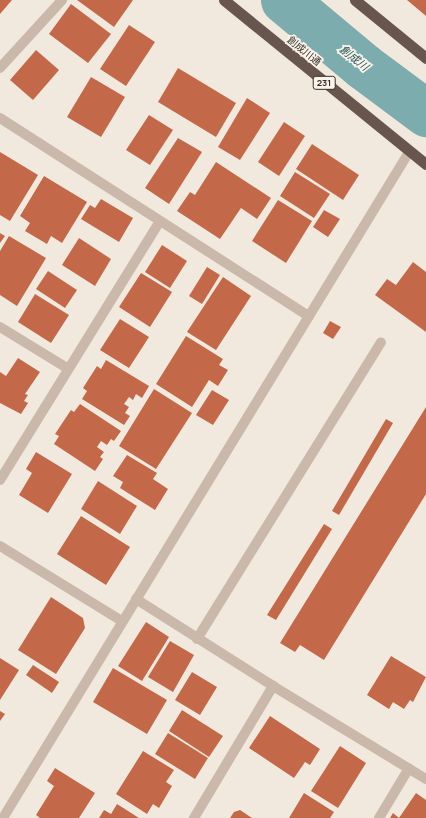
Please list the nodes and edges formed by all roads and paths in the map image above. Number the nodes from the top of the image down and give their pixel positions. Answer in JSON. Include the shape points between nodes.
{"nodes":[{"id":1,"x":62,"y":0,"type":"edge"},
{"id":2,"x":224,"y":0,"type":"edge"},
{"id":3,"x":355,"y":0,"type":"edge"},
{"id":4,"x":426,"y":58,"type":"edge"},
{"id":5,"x":0,"y":68,"type":"edge"},
{"id":6,"x":0,"y":118,"type":"edge"},
{"id":7,"x":409,"y":152,"type":"junction"},
{"id":8,"x":426,"y":164,"type":"edge"},
{"id":9,"x":160,"y":220,"type":"junction"},
{"id":10,"x":309,"y":316,"type":"junction"},
{"id":11,"x":0,"y":327,"type":"edge"},
{"id":12,"x":381,"y":342,"type":"dead end"},
{"id":13,"x":67,"y":368,"type":"junction"},
{"id":14,"x":0,"y":480,"type":"edge"},
{"id":15,"x":0,"y":546,"type":"edge"},
{"id":16,"x":136,"y":599,"type":"junction"},
{"id":17,"x":122,"y":622,"type":"junction"},
{"id":18,"x":197,"y":638,"type":"junction"},
{"id":19,"x":273,"y":686,"type":"junction"},
{"id":20,"x":409,"y":768,"type":"junction"},
{"id":21,"x":426,"y":779,"type":"edge"},
{"id":22,"x":3,"y":818,"type":"edge"},
{"id":23,"x":194,"y":818,"type":"edge"},
{"id":24,"x":379,"y":818,"type":"edge"}],
"edges":[{"from":1,"to":5,"type":"street"},
{"from":2,"to":7,"type":"highway","name":"創成川通","number":"231"},
{"from":3,"to":4,"type":"highway"},
{"from":6,"to":9,"type":"street"},
{"from":7,"to":8,"type":"highway","name":"創成川通","number":"231"},
{"from":7,"to":10,"type":"street"},
{"from":9,"to":10,"type":"street"},
{"from":9,"to":13,"type":"street"},
{"from":10,"to":16,"type":"street"},
{"from":11,"to":13,"type":"street"},
{"from":12,"to":18,"type":"street"},
{"from":13,"to":14,"type":"street"},
{"from":15,"to":17,"type":"street"},
{"from":16,"to":17,"type":"street"},
{"from":16,"to":18,"type":"street"},
{"from":17,"to":22,"type":"street"},
{"from":18,"to":19,"type":"street"},
{"from":19,"to":20,"type":"street"},
{"from":19,"to":23,"type":"street"},
{"from":20,"to":21,"type":"street"},
{"from":20,"to":24,"type":"street"}]}
